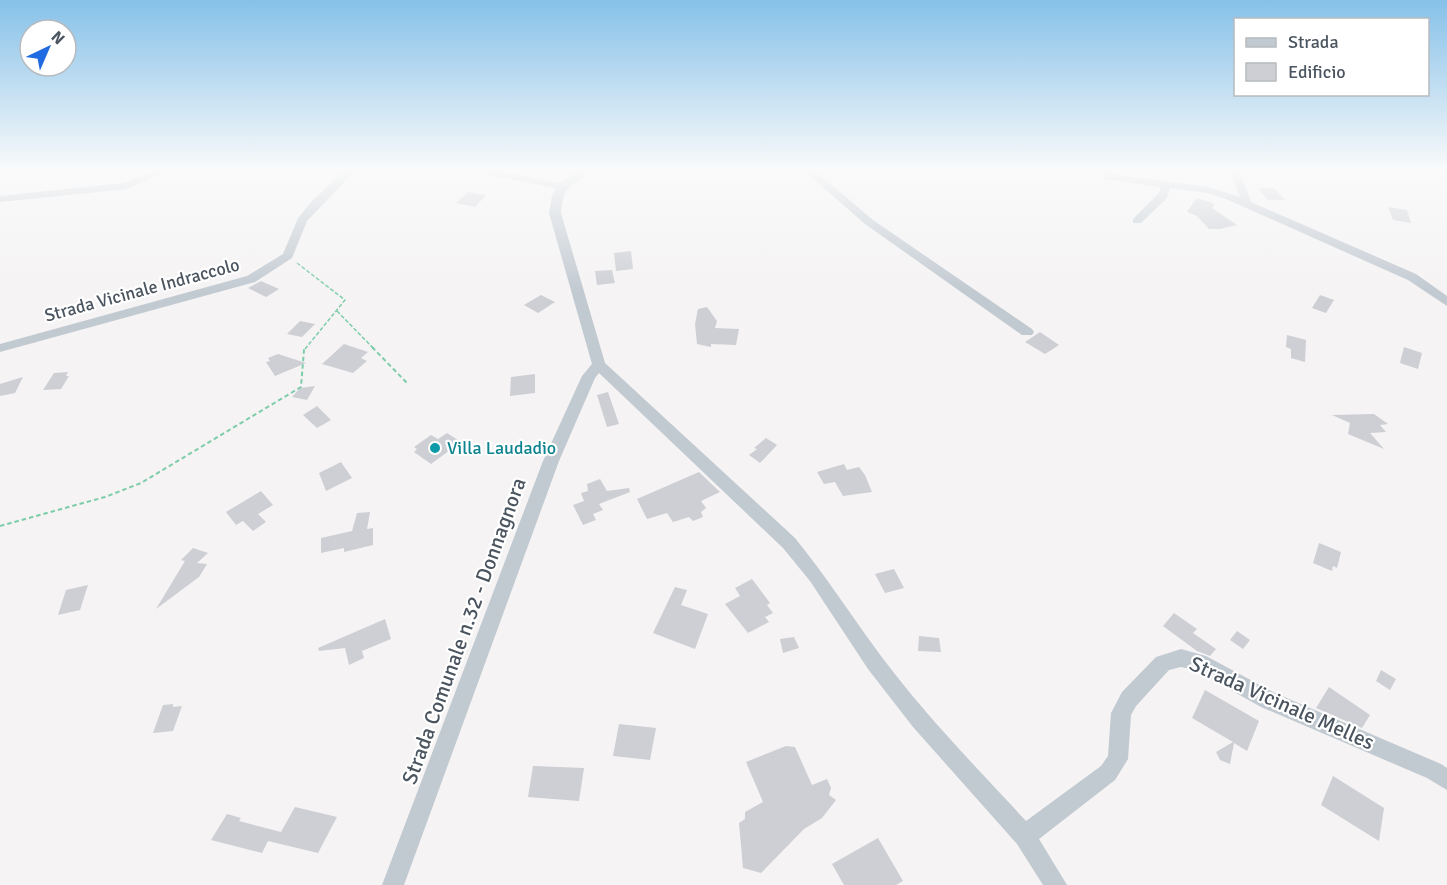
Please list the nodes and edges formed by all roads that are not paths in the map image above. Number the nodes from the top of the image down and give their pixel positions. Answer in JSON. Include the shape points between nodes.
{"nodes":[{"id":1,"x":310,"y":210,"type":"edge"},
{"id":2,"x":555,"y":210,"type":"edge"},
{"id":3,"x":855,"y":210,"type":"edge"},
{"id":4,"x":1148,"y":210,"type":"edge"},
{"id":5,"x":1258,"y":210,"type":"edge"},
{"id":6,"x":1137,"y":221,"type":"dead end"},
{"id":7,"x":1447,"y":302,"type":"edge"},
{"id":8,"x":1027,"y":332,"type":"dead end"},
{"id":9,"x":0,"y":348,"type":"edge"},
{"id":10,"x":599,"y":365,"type":"junction"},
{"id":11,"x":1447,"y":780,"type":"edge"},
{"id":12,"x":1025,"y":836,"type":"junction"},
{"id":13,"x":393,"y":885,"type":"edge"},
{"id":14,"x":1056,"y":885,"type":"edge"}],
"edges":[{"from":1,"to":9,"type":"street","name":"Strada Vicinale Indraccolo","via":[[288,256],[251,279]]},
{"from":2,"to":10,"type":"street"},
{"from":3,"to":8,"type":"street"},
{"from":4,"to":6,"type":"street"},
{"from":5,"to":7,"type":"street","via":[[1412,277]]},
{"from":10,"to":12,"type":"street","via":[[789,543],[920,720]]},
{"from":10,"to":13,"type":"street","name":"Strada Comunale n.32 - Donnagnora","via":[[589,376],[552,461]]},
{"from":11,"to":12,"type":"street","name":"Strada Vicinale Melles","via":[[1268,700],[1199,662],[1181,658],[1163,663],[1129,699],[1121,713],[1118,759],[1108,773]]},
{"from":12,"to":14,"type":"street"}]}
